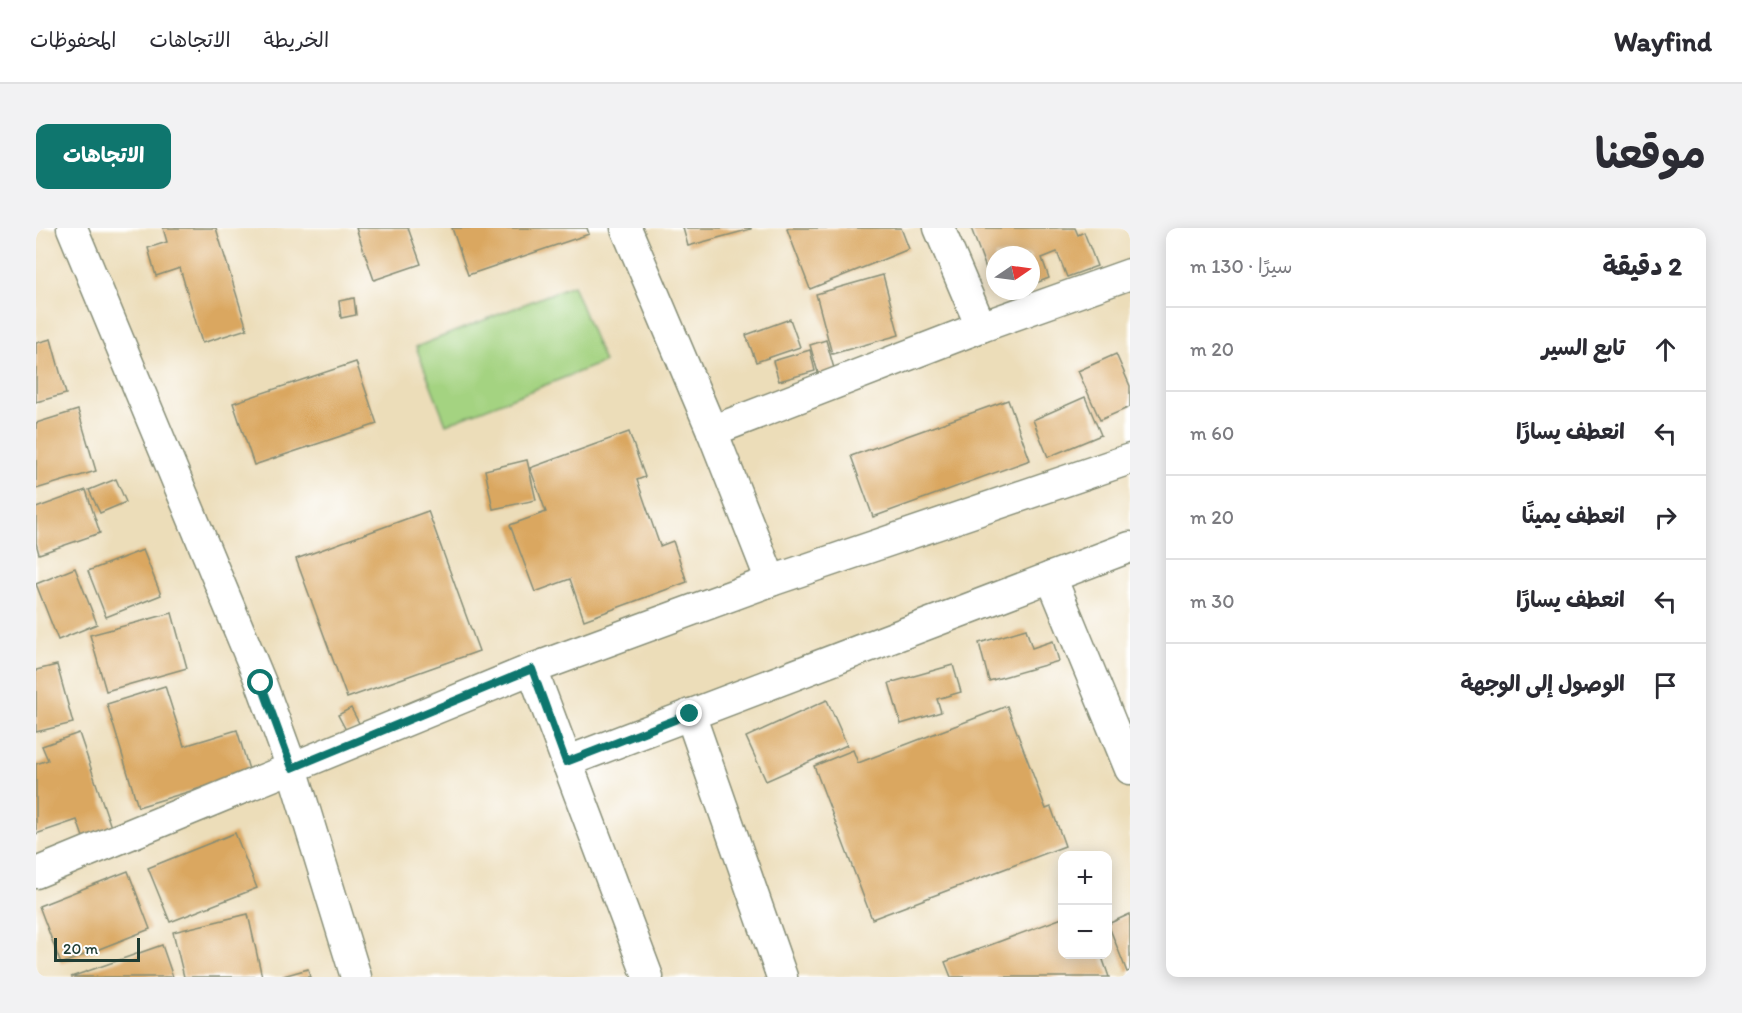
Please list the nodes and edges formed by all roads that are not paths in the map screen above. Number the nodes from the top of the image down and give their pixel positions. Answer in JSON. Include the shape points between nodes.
{"nodes":[{"id":1,"x":72,"y":228,"type":"edge"},
{"id":2,"x":626,"y":228,"type":"edge"},
{"id":3,"x":939,"y":228,"type":"edge"},
{"id":4,"x":1128,"y":281,"type":"edge"},
{"id":5,"x":981,"y":327,"type":"junction"},
{"id":6,"x":712,"y":431,"type":"junction"},
{"id":7,"x":1130,"y":459,"type":"edge"},
{"id":8,"x":1130,"y":547,"type":"edge"},
{"id":9,"x":1051,"y":577,"type":"junction"},
{"id":10,"x":771,"y":581,"type":"junction"},
{"id":11,"x":532,"y":669,"type":"junction"},
{"id":12,"x":690,"y":714,"type":"junction"},
{"id":13,"x":566,"y":762,"type":"junction"},
{"id":14,"x":292,"y":768,"type":"junction"},
{"id":15,"x":1130,"y":769,"type":"edge"},
{"id":16,"x":36,"y":873,"type":"edge"},
{"id":17,"x":356,"y":977,"type":"edge"},
{"id":18,"x":648,"y":977,"type":"edge"},
{"id":19,"x":782,"y":977,"type":"edge"}],
"edges":[{"from":1,"to":14,"type":"street","via":[[261,683]]},
{"from":2,"to":6,"type":"street"},
{"from":3,"to":5,"type":"street"},
{"from":4,"to":5,"type":"street"},
{"from":5,"to":6,"type":"street"},
{"from":6,"to":10,"type":"street"},
{"from":7,"to":10,"type":"street"},
{"from":8,"to":9,"type":"street"},
{"from":9,"to":12,"type":"street"},
{"from":9,"to":15,"type":"street"},
{"from":10,"to":11,"type":"street"},
{"from":11,"to":13,"type":"street"},
{"from":11,"to":14,"type":"street"},
{"from":12,"to":13,"type":"street"},
{"from":12,"to":19,"type":"street"},
{"from":13,"to":18,"type":"street"},
{"from":14,"to":16,"type":"street"},
{"from":14,"to":17,"type":"street"}]}
